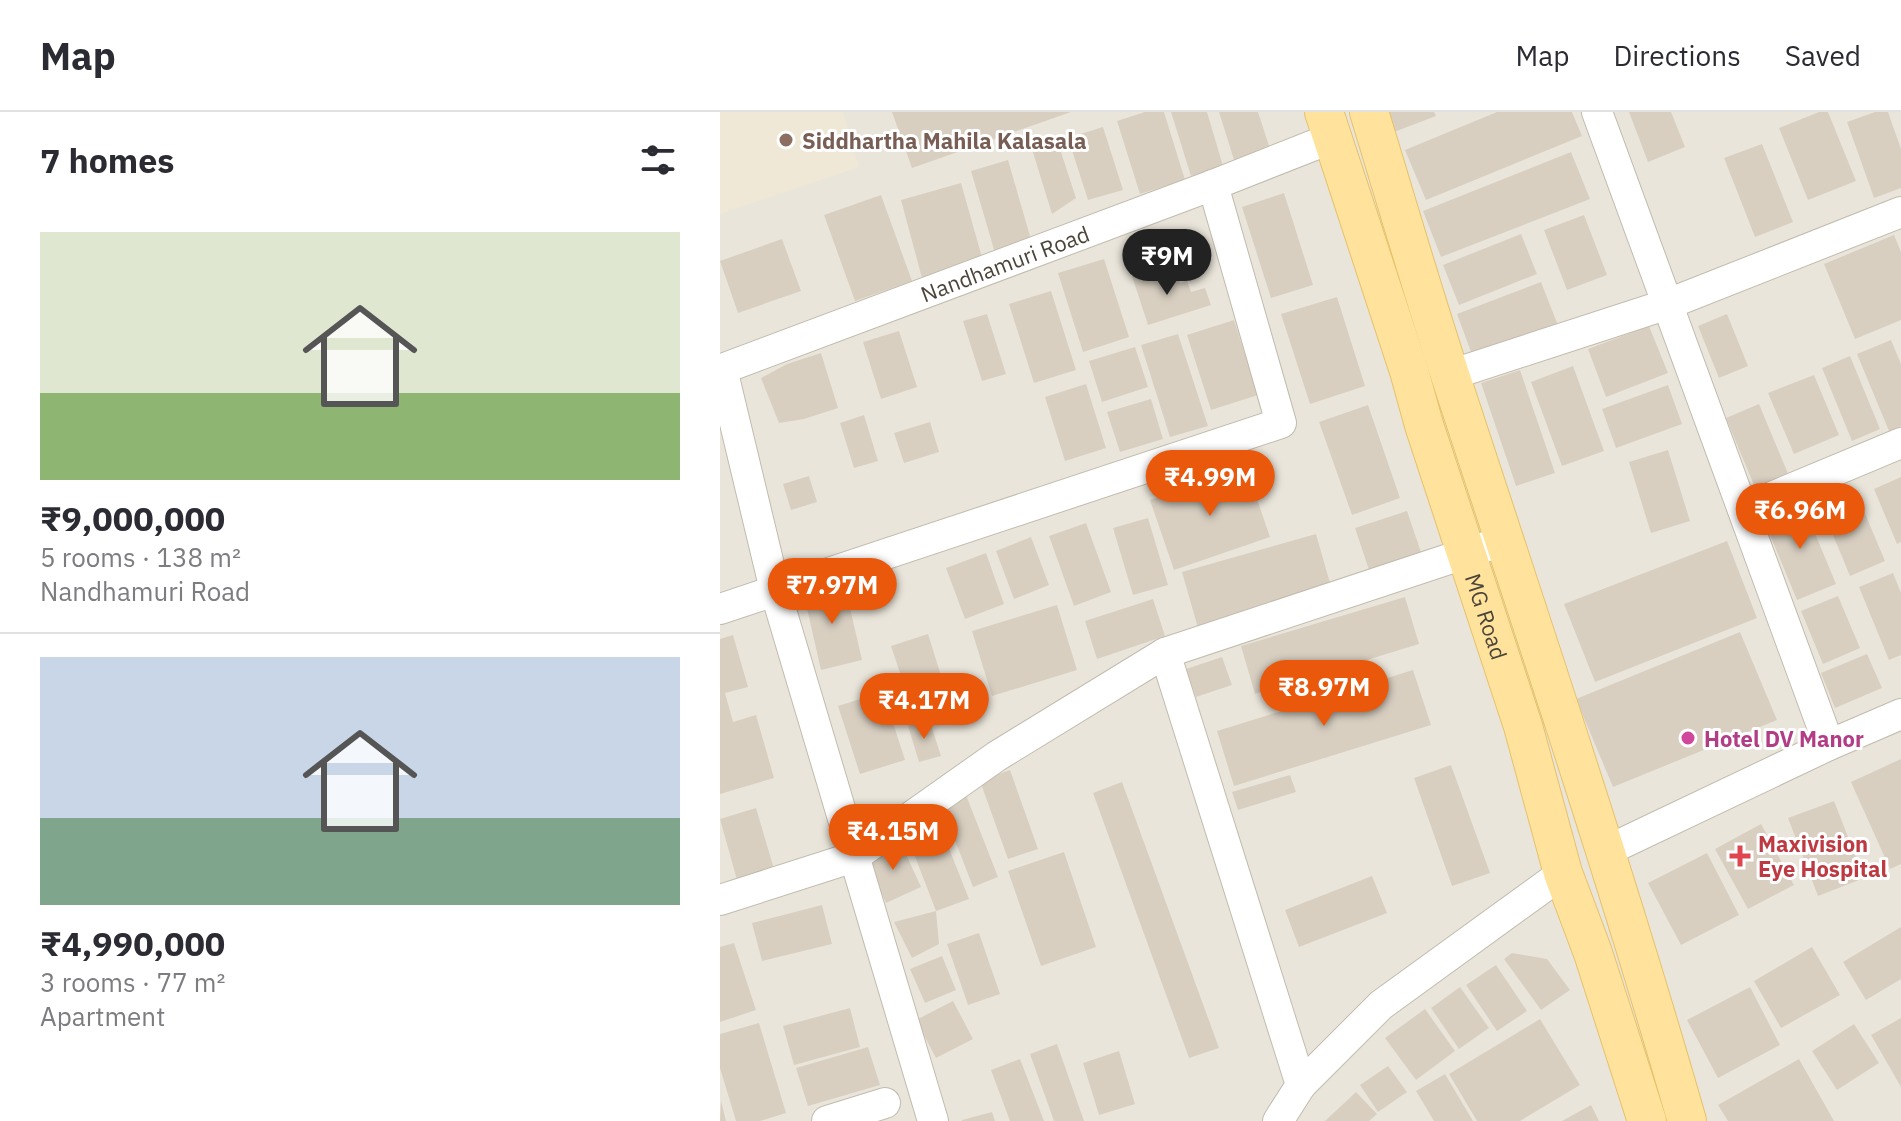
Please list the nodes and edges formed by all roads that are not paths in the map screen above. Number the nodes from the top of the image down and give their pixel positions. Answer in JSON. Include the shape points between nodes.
{"nodes":[{"id":1,"x":1369,"y":112,"type":"edge"},
{"id":2,"x":1597,"y":112,"type":"edge"},
{"id":3,"x":1328,"y":125,"type":"edge"},
{"id":4,"x":1213,"y":185,"type":"junction"},
{"id":5,"x":1901,"y":212,"type":"edge"},
{"id":6,"x":1668,"y":304,"type":"junction"},
{"id":7,"x":721,"y":369,"type":"edge"},
{"id":8,"x":1450,"y":375,"type":"junction"},
{"id":9,"x":1901,"y":443,"type":"edge"},
{"id":10,"x":1743,"y":509,"type":"junction"},
{"id":11,"x":1505,"y":541,"type":"junction"},
{"id":12,"x":1466,"y":553,"type":"junction"},
{"id":13,"x":775,"y":590,"type":"junction"},
{"id":14,"x":720,"y":609,"type":"edge"},
{"id":15,"x":1165,"y":653,"type":"junction"},
{"id":16,"x":1901,"y":714,"type":"edge"},
{"id":17,"x":1829,"y":745,"type":"junction"},
{"id":18,"x":1604,"y":852,"type":"junction"},
{"id":19,"x":854,"y":857,"type":"junction"},
{"id":20,"x":1563,"y":873,"type":"junction"},
{"id":21,"x":720,"y":900,"type":"edge"},
{"id":22,"x":1301,"y":1085,"type":"junction"},
{"id":23,"x":885,"y":1103,"type":"dead end"},
{"id":24,"x":827,"y":1121,"type":"edge"},
{"id":25,"x":933,"y":1121,"type":"edge"},
{"id":26,"x":1278,"y":1121,"type":"edge"},
{"id":27,"x":1647,"y":1121,"type":"edge"},
{"id":28,"x":1687,"y":1121,"type":"edge"}],
"edges":[{"from":1,"to":8,"type":"main road","name":"MG Road"},
{"from":2,"to":6,"type":"street"},
{"from":3,"to":4,"type":"street","name":"Nandhamuri Road"},
{"from":3,"to":12,"type":"main road","name":"MG Road"},
{"from":4,"to":7,"type":"street","name":"Nandhamuri Road"},
{"from":4,"to":13,"type":"street","via":[[1281,423]]},
{"from":5,"to":6,"type":"street"},
{"from":6,"to":8,"type":"street"},
{"from":6,"to":10,"type":"street"},
{"from":7,"to":13,"type":"street"},
{"from":8,"to":11,"type":"main road","name":"MG Road"},
{"from":9,"to":10,"type":"street"},
{"from":10,"to":17,"type":"street"},
{"from":11,"to":12,"type":"street"},
{"from":11,"to":18,"type":"main road","name":"MG Road"},
{"from":12,"to":15,"type":"street"},
{"from":12,"to":20,"type":"main road","name":"MG Road","via":[[1523,726]]},
{"from":13,"to":14,"type":"street"},
{"from":13,"to":19,"type":"street"},
{"from":15,"to":19,"type":"street","via":[[997,756]]},
{"from":15,"to":22,"type":"street"},
{"from":16,"to":17,"type":"street"},
{"from":17,"to":18,"type":"street"},
{"from":18,"to":20,"type":"main road"},
{"from":18,"to":28,"type":"main road","name":"MG Road"},
{"from":19,"to":21,"type":"street"},
{"from":19,"to":25,"type":"street"},
{"from":20,"to":22,"type":"street","via":[[1381,1005]]},
{"from":20,"to":27,"type":"main road","name":"MG Road"},
{"from":22,"to":26,"type":"street"},
{"from":23,"to":24,"type":"street"}]}
